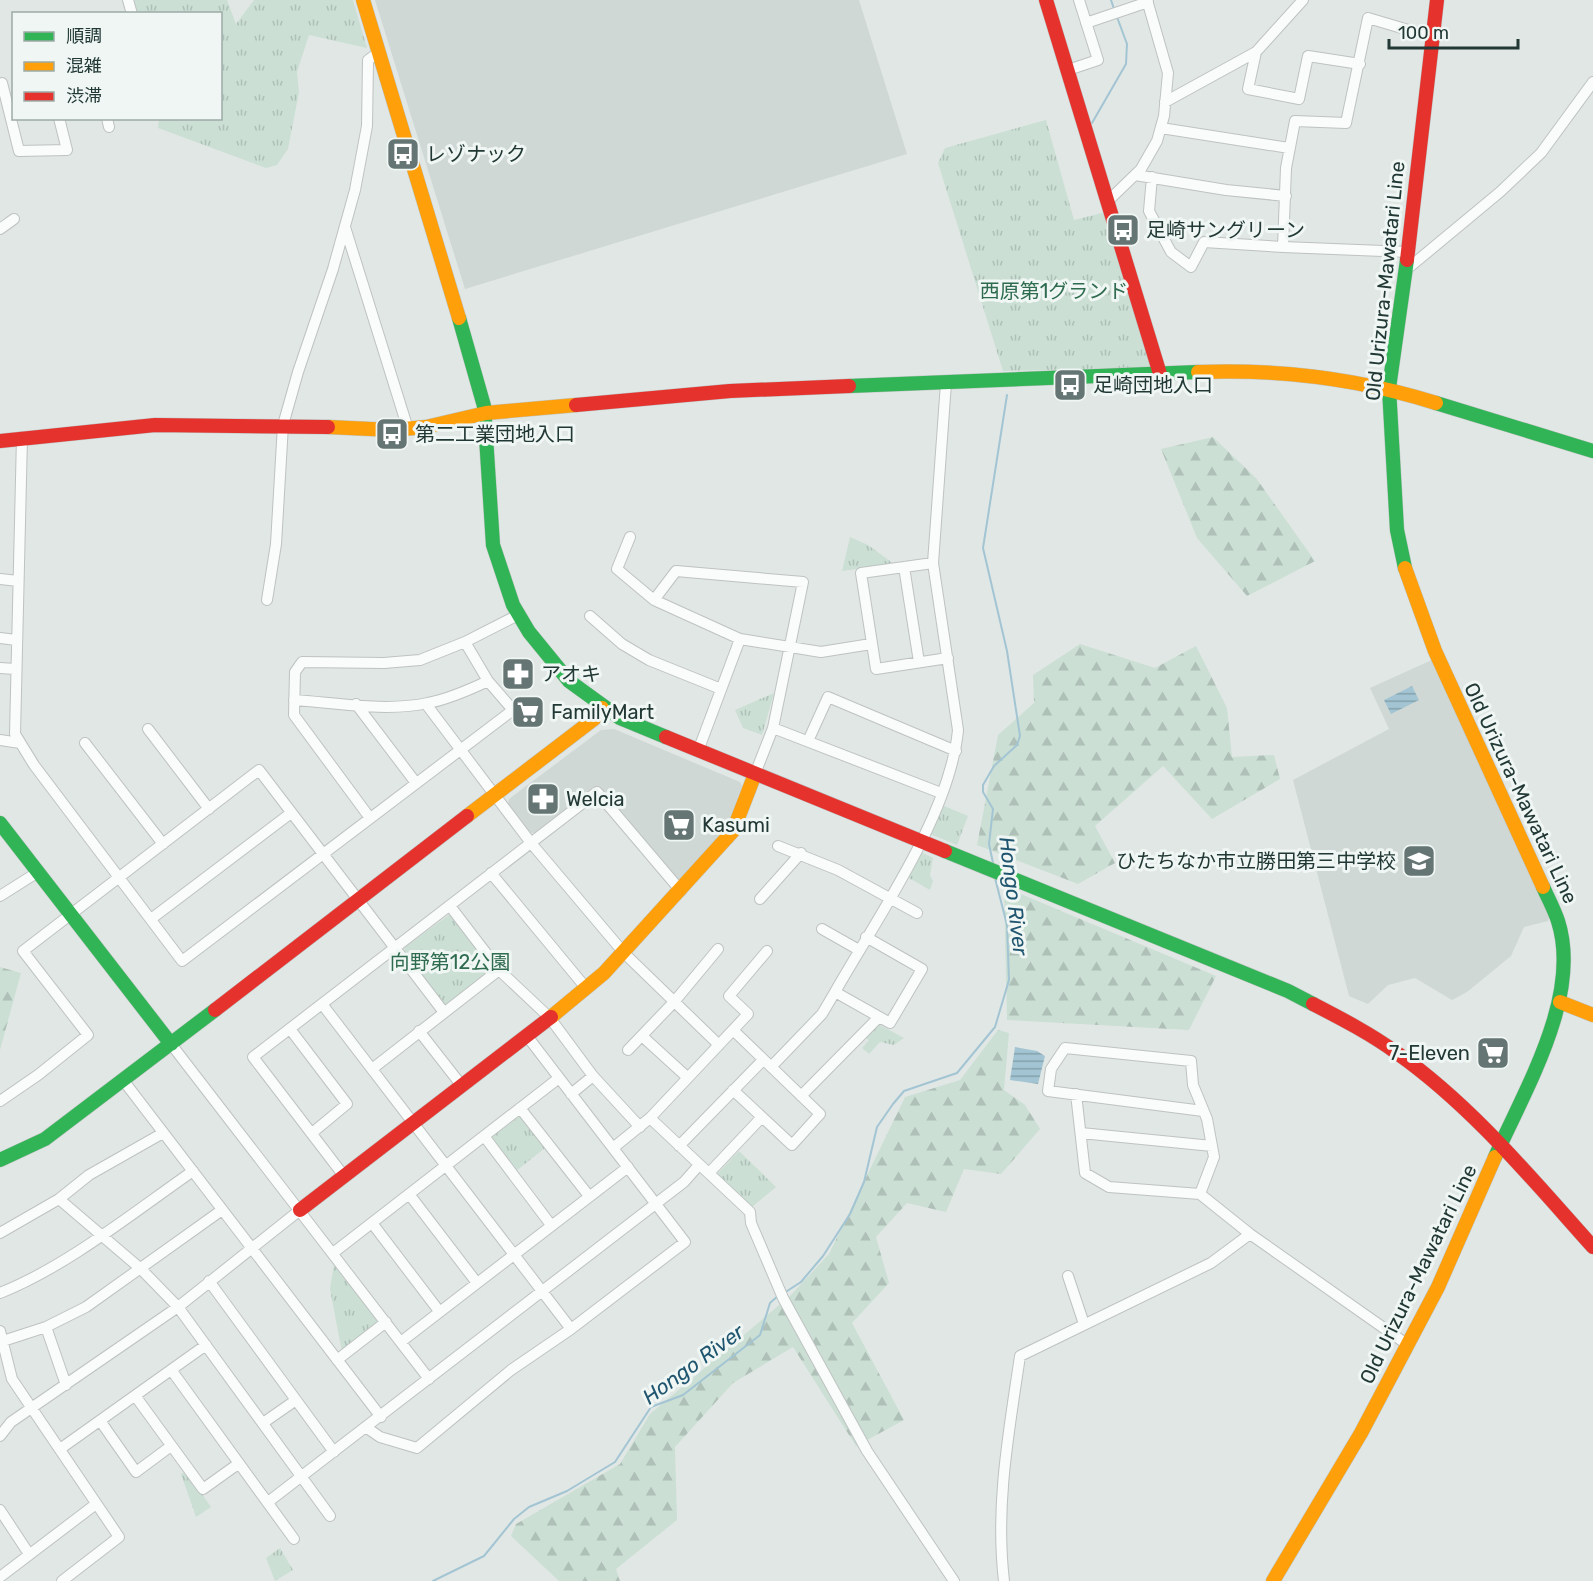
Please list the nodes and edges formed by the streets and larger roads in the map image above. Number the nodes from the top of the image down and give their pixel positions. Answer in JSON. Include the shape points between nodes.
{"nodes":[{"id":1,"x":363,"y":0,"type":"edge"},
{"id":2,"x":1046,"y":0,"type":"edge"},
{"id":3,"x":1080,"y":0,"type":"edge"},
{"id":4,"x":1303,"y":0,"type":"edge"},
{"id":5,"x":1437,"y":0,"type":"edge"},
{"id":6,"x":1148,"y":1,"type":"edge"},
{"id":7,"x":1086,"y":22,"type":"junction"},
{"id":8,"x":1432,"y":37,"type":"junction"},
{"id":9,"x":1256,"y":51,"type":"junction"},
{"id":10,"x":379,"y":52,"type":"junction"},
{"id":11,"x":1360,"y":64,"type":"junction"},
{"id":12,"x":1068,"y":70,"type":"junction"},
{"id":13,"x":1593,"y":82,"type":"edge"},
{"id":14,"x":1,"y":83,"type":"edge"},
{"id":15,"x":1299,"y":99,"type":"junction"},
{"id":16,"x":1166,"y":102,"type":"junction"},
{"id":17,"x":59,"y":120,"type":"edge"},
{"id":18,"x":1295,"y":121,"type":"junction"},
{"id":19,"x":1161,"y":128,"type":"junction"},
{"id":20,"x":1289,"y":148,"type":"junction"},
{"id":21,"x":1136,"y":175,"type":"junction"},
{"id":22,"x":1152,"y":177,"type":"junction"},
{"id":23,"x":1286,"y":196,"type":"junction"},
{"id":24,"x":1108,"y":200,"type":"junction"},
{"id":25,"x":14,"y":219,"type":"dead end"},
{"id":26,"x":345,"y":226,"type":"junction"},
{"id":27,"x":0,"y":229,"type":"edge"},
{"id":28,"x":1283,"y":247,"type":"junction"},
{"id":29,"x":1408,"y":252,"type":"junction"},
{"id":30,"x":1406,"y":270,"type":"junction"},
{"id":31,"x":1160,"y":374,"type":"junction"},
{"id":32,"x":946,"y":383,"type":"junction"},
{"id":33,"x":1389,"y":388,"type":"junction"},
{"id":34,"x":486,"y":413,"type":"junction"},
{"id":35,"x":283,"y":425,"type":"junction"},
{"id":36,"x":408,"y":429,"type":"junction"},
{"id":37,"x":22,"y":437,"type":"junction"},
{"id":38,"x":0,"y":441,"type":"edge"},
{"id":39,"x":1593,"y":451,"type":"edge"},
{"id":40,"x":630,"y":537,"type":"dead end"},
{"id":41,"x":933,"y":562,"type":"junction"},
{"id":42,"x":904,"y":567,"type":"junction"},
{"id":43,"x":0,"y":579,"type":"edge"},
{"id":44,"x":18,"y":581,"type":"junction"},
{"id":45,"x":267,"y":600,"type":"dead end"},
{"id":46,"x":654,"y":600,"type":"junction"},
{"id":47,"x":518,"y":615,"type":"junction"},
{"id":48,"x":590,"y":616,"type":"dead end"},
{"id":49,"x":0,"y":638,"type":"edge"},
{"id":50,"x":740,"y":639,"type":"junction"},
{"id":51,"x":16,"y":640,"type":"junction"},
{"id":52,"x":465,"y":642,"type":"junction"},
{"id":53,"x":871,"y":644,"type":"junction"},
{"id":54,"x":790,"y":646,"type":"junction"},
{"id":55,"x":948,"y":658,"type":"junction"},
{"id":56,"x":919,"y":662,"type":"junction"},
{"id":57,"x":0,"y":668,"type":"edge"},
{"id":58,"x":15,"y":669,"type":"junction"},
{"id":59,"x":488,"y":681,"type":"junction"},
{"id":60,"x":721,"y":689,"type":"junction"},
{"id":61,"x":294,"y":700,"type":"junction"},
{"id":62,"x":426,"y":704,"type":"junction"},
{"id":63,"x":356,"y":705,"type":"junction"},
{"id":64,"x":602,"y":708,"type":"junction"},
{"id":65,"x":773,"y":728,"type":"junction"},
{"id":66,"x":148,"y":729,"type":"dead end"},
{"id":67,"x":0,"y":740,"type":"edge"},
{"id":68,"x":808,"y":741,"type":"junction"},
{"id":69,"x":20,"y":743,"type":"junction"},
{"id":70,"x":85,"y":743,"type":"dead end"},
{"id":71,"x":460,"y":749,"type":"junction"},
{"id":72,"x":698,"y":751,"type":"junction"},
{"id":73,"x":956,"y":751,"type":"junction"},
{"id":74,"x":756,"y":774,"type":"junction"},
{"id":75,"x":416,"y":783,"type":"junction"},
{"id":76,"x":941,"y":793,"type":"junction"},
{"id":77,"x":495,"y":796,"type":"junction"},
{"id":78,"x":209,"y":809,"type":"junction"},
{"id":79,"x":291,"y":813,"type":"junction"},
{"id":80,"x":370,"y":818,"type":"junction"},
{"id":81,"x":0,"y":823,"type":"edge"},
{"id":82,"x":921,"y":842,"type":"junction"},
{"id":83,"x":531,"y":843,"type":"junction"},
{"id":84,"x":163,"y":844,"type":"junction"},
{"id":85,"x":778,"y":846,"type":"dead end"},
{"id":86,"x":801,"y":853,"type":"junction"},
{"id":87,"x":323,"y":855,"type":"junction"},
{"id":88,"x":38,"y":872,"type":"junction"},
{"id":89,"x":491,"y":873,"type":"junction"},
{"id":90,"x":119,"y":878,"type":"junction"},
{"id":91,"x":681,"y":891,"type":"junction"},
{"id":92,"x":0,"y":896,"type":"edge"},
{"id":93,"x":890,"y":898,"type":"junction"},
{"id":94,"x":760,"y":899,"type":"dead end"},
{"id":95,"x":358,"y":901,"type":"junction"},
{"id":96,"x":450,"y":906,"type":"junction"},
{"id":97,"x":70,"y":913,"type":"junction"},
{"id":98,"x":917,"y":913,"type":"dead end"},
{"id":99,"x":151,"y":919,"type":"junction"},
{"id":100,"x":822,"y":929,"type":"dead end"},
{"id":101,"x":866,"y":938,"type":"junction"},
{"id":102,"x":394,"y":947,"type":"junction"},
{"id":103,"x":718,"y":949,"type":"dead end"},
{"id":104,"x":859,"y":950,"type":"junction"},
{"id":105,"x":767,"y":951,"type":"dead end"},
{"id":106,"x":624,"y":953,"type":"junction"},
{"id":107,"x":499,"y":970,"type":"junction"},
{"id":108,"x":586,"y":988,"type":"junction"},
{"id":109,"x":835,"y":992,"type":"junction"},
{"id":110,"x":674,"y":1002,"type":"junction"},
{"id":111,"x":1560,"y":1002,"type":"junction"},
{"id":112,"x":322,"y":1004,"type":"junction"},
{"id":113,"x":443,"y":1011,"type":"junction"},
{"id":114,"x":1593,"y":1015,"type":"edge"},
{"id":115,"x":879,"y":1017,"type":"junction"},
{"id":116,"x":550,"y":1018,"type":"junction"},
{"id":117,"x":290,"y":1029,"type":"junction"},
{"id":118,"x":733,"y":1030,"type":"junction"},
{"id":119,"x":419,"y":1031,"type":"junction"},
{"id":120,"x":527,"y":1036,"type":"junction"},
{"id":121,"x":642,"y":1036,"type":"junction"},
{"id":122,"x":171,"y":1044,"type":"junction"},
{"id":123,"x":718,"y":1045,"type":"junction"},
{"id":124,"x":628,"y":1050,"type":"dead end"},
{"id":125,"x":767,"y":1063,"type":"junction"},
{"id":126,"x":372,"y":1069,"type":"junction"},
{"id":127,"x":593,"y":1076,"type":"junction"},
{"id":128,"x":687,"y":1077,"type":"junction"},
{"id":129,"x":559,"y":1078,"type":"junction"},
{"id":130,"x":123,"y":1080,"type":"junction"},
{"id":131,"x":462,"y":1086,"type":"junction"},
{"id":132,"x":734,"y":1090,"type":"junction"},
{"id":133,"x":571,"y":1094,"type":"junction"},
{"id":134,"x":1076,"y":1094,"type":"junction"},
{"id":135,"x":801,"y":1096,"type":"junction"},
{"id":136,"x":0,"y":1101,"type":"edge"},
{"id":137,"x":520,"y":1108,"type":"junction"},
{"id":138,"x":1203,"y":1111,"type":"junction"},
{"id":139,"x":762,"y":1117,"type":"junction"},
{"id":140,"x":650,"y":1118,"type":"junction"},
{"id":141,"x":413,"y":1123,"type":"junction"},
{"id":142,"x":640,"y":1127,"type":"junction"},
{"id":143,"x":163,"y":1133,"type":"junction"},
{"id":144,"x":312,"y":1133,"type":"junction"},
{"id":145,"x":1081,"y":1133,"type":"junction"},
{"id":146,"x":484,"y":1136,"type":"junction"},
{"id":147,"x":1502,"y":1145,"type":"junction"},
{"id":148,"x":679,"y":1146,"type":"junction"},
{"id":149,"x":1212,"y":1146,"type":"junction"},
{"id":150,"x":614,"y":1148,"type":"junction"},
{"id":151,"x":0,"y":1160,"type":"edge"},
{"id":152,"x":446,"y":1165,"type":"junction"},
{"id":153,"x":699,"y":1165,"type":"junction"},
{"id":154,"x":628,"y":1167,"type":"junction"},
{"id":155,"x":193,"y":1171,"type":"junction"},
{"id":156,"x":709,"y":1173,"type":"junction"},
{"id":157,"x":344,"y":1176,"type":"junction"},
{"id":158,"x":409,"y":1194,"type":"junction"},
{"id":159,"x":1200,"y":1194,"type":"junction"},
{"id":160,"x":588,"y":1196,"type":"junction"},
{"id":161,"x":59,"y":1199,"type":"junction"},
{"id":162,"x":656,"y":1204,"type":"junction"},
{"id":163,"x":222,"y":1210,"type":"junction"},
{"id":164,"x":300,"y":1210,"type":"junction"},
{"id":165,"x":372,"y":1223,"type":"junction"},
{"id":166,"x":551,"y":1225,"type":"junction"},
{"id":167,"x":0,"y":1233,"type":"edge"},
{"id":168,"x":101,"y":1234,"type":"junction"},
{"id":169,"x":1250,"y":1234,"type":"junction"},
{"id":170,"x":1593,"y":1247,"type":"edge"},
{"id":171,"x":251,"y":1248,"type":"junction"},
{"id":172,"x":333,"y":1253,"type":"junction"},
{"id":173,"x":515,"y":1254,"type":"junction"},
{"id":174,"x":141,"y":1269,"type":"junction"},
{"id":175,"x":1068,"y":1276,"type":"dead end"},
{"id":176,"x":209,"y":1281,"type":"junction"},
{"id":177,"x":477,"y":1283,"type":"junction"},
{"id":178,"x":543,"y":1291,"type":"junction"},
{"id":179,"x":0,"y":1293,"type":"edge"},
{"id":180,"x":178,"y":1307,"type":"junction"},
{"id":181,"x":439,"y":1311,"type":"junction"},
{"id":182,"x":386,"y":1322,"type":"junction"},
{"id":183,"x":1084,"y":1324,"type":"junction"},
{"id":184,"x":45,"y":1327,"type":"junction"},
{"id":185,"x":571,"y":1329,"type":"junction"},
{"id":186,"x":2,"y":1336,"type":"edge"},
{"id":187,"x":402,"y":1341,"type":"junction"},
{"id":188,"x":206,"y":1345,"type":"junction"},
{"id":189,"x":1408,"y":1345,"type":"junction"},
{"id":190,"x":337,"y":1360,"type":"junction"},
{"id":191,"x":172,"y":1371,"type":"junction"},
{"id":192,"x":0,"y":1373,"type":"edge"},
{"id":193,"x":12,"y":1378,"type":"junction"},
{"id":194,"x":429,"y":1378,"type":"junction"},
{"id":195,"x":66,"y":1385,"type":"junction"},
{"id":196,"x":136,"y":1397,"type":"junction"},
{"id":197,"x":296,"y":1400,"type":"junction"},
{"id":198,"x":32,"y":1409,"type":"junction"},
{"id":199,"x":381,"y":1417,"type":"junction"},
{"id":200,"x":101,"y":1422,"type":"junction"},
{"id":201,"x":263,"y":1423,"type":"junction"},
{"id":202,"x":367,"y":1428,"type":"junction"},
{"id":203,"x":0,"y":1436,"type":"edge"},
{"id":204,"x":171,"y":1446,"type":"junction"},
{"id":205,"x":60,"y":1449,"type":"junction"},
{"id":206,"x":334,"y":1452,"type":"junction"},
{"id":207,"x":238,"y":1464,"type":"junction"},
{"id":208,"x":302,"y":1477,"type":"junction"},
{"id":209,"x":268,"y":1502,"type":"junction"},
{"id":210,"x":96,"y":1504,"type":"junction"},
{"id":211,"x":0,"y":1510,"type":"edge"},
{"id":212,"x":330,"y":1516,"type":"dead end"},
{"id":213,"x":294,"y":1539,"type":"dead end"},
{"id":214,"x":29,"y":1554,"type":"junction"},
{"id":215,"x":0,"y":1577,"type":"edge"},
{"id":216,"x":62,"y":1581,"type":"edge"},
{"id":217,"x":954,"y":1581,"type":"edge"},
{"id":218,"x":1004,"y":1581,"type":"edge"},
{"id":219,"x":1274,"y":1581,"type":"edge"}],
"edges":[{"from":1,"to":10,"type":"street"},
{"from":2,"to":12,"type":"street"},
{"from":3,"to":7,"type":"street"},
{"from":4,"to":9,"type":"street"},
{"from":5,"to":8,"type":"street","name":"Old Urizura-Mawatari Line"},
{"from":6,"to":7,"type":"street"},
{"from":6,"to":16,"type":"street","via":[[1168,73]]},
{"from":7,"to":12,"type":"street","via":[[1098,60]]},
{"from":8,"to":11,"type":"street","via":[[1368,18]]},
{"from":8,"to":29,"type":"street","name":"Old Urizura-Mawatari Line"},
{"from":9,"to":15,"type":"street","via":[[1248,88]]},
{"from":9,"to":16,"type":"street"},
{"from":10,"to":26,"type":"street","via":[[368,60],[367,126]]},
{"from":10,"to":34,"type":"street"},
{"from":11,"to":15,"type":"street","via":[[1308,56]]},
{"from":11,"to":18,"type":"street","via":[[1346,123]]},
{"from":12,"to":24,"type":"street"},
{"from":13,"to":30,"type":"street","via":[[1541,153]]},
{"from":14,"to":17,"type":"street","via":[[19,151],[67,150]]},
{"from":15,"to":18,"type":"street"},
{"from":16,"to":19,"type":"street"},
{"from":18,"to":20,"type":"street"},
{"from":19,"to":20,"type":"street"},
{"from":19,"to":21,"type":"street"},
{"from":20,"to":23,"type":"street"},
{"from":21,"to":22,"type":"street"},
{"from":21,"to":24,"type":"street"},
{"from":22,"to":23,"type":"street"},
{"from":22,"to":28,"type":"street","via":[[1149,211],[1171,252],[1191,267],[1204,242]]},
{"from":23,"to":28,"type":"street"},
{"from":24,"to":31,"type":"street"},
{"from":25,"to":27,"type":"street"},
{"from":26,"to":35,"type":"street"},
{"from":26,"to":36,"type":"street"},
{"from":28,"to":29,"type":"street"},
{"from":29,"to":30,"type":"street","name":"Old Urizura-Mawatari Line"},
{"from":30,"to":33,"type":"street","name":"Old Urizura-Mawatari Line"},
{"from":31,"to":32,"type":"street"},
{"from":31,"to":33,"type":"street","via":[[1275,372]]},
{"from":32,"to":34,"type":"street","via":[[730,391]]},
{"from":32,"to":41,"type":"street"},
{"from":33,"to":39,"type":"street"},
{"from":33,"to":111,"type":"street","name":"Old Urizura-Mawatari Line","via":[[1402,559],[1435,651],[1558,920],[1564,946]]},
{"from":34,"to":36,"type":"street"},
{"from":34,"to":47,"type":"street","via":[[489,516],[495,553]]},
{"from":35,"to":36,"type":"street"},
{"from":35,"to":37,"type":"street","via":[[155,425]]},
{"from":35,"to":45,"type":"street","via":[[276,544]]},
{"from":37,"to":38,"type":"street"},
{"from":37,"to":44,"type":"street"},
{"from":40,"to":46,"type":"street","via":[[617,569]]},
{"from":41,"to":42,"type":"street"},
{"from":41,"to":55,"type":"street"},
{"from":42,"to":53,"type":"street","via":[[861,573]]},
{"from":42,"to":56,"type":"street"},
{"from":43,"to":44,"type":"street"},
{"from":44,"to":51,"type":"street"},
{"from":46,"to":50,"type":"street"},
{"from":46,"to":54,"type":"street","via":[[676,572],[803,582]]},
{"from":47,"to":52,"type":"street"},
{"from":47,"to":64,"type":"street","via":[[551,661]]},
{"from":48,"to":60,"type":"street","via":[[622,644],[649,660]]},
{"from":49,"to":51,"type":"street"},
{"from":50,"to":54,"type":"street"},
{"from":50,"to":60,"type":"street"},
{"from":51,"to":58,"type":"street"},
{"from":52,"to":59,"type":"street"},
{"from":52,"to":61,"type":"street","via":[[420,660],[302,662],[296,672]]},
{"from":53,"to":54,"type":"street","via":[[821,652]]},
{"from":53,"to":56,"type":"street","via":[[876,669]]},
{"from":54,"to":65,"type":"street"},
{"from":55,"to":56,"type":"street"},
{"from":55,"to":73,"type":"street","via":[[958,730]]},
{"from":57,"to":58,"type":"street"},
{"from":58,"to":69,"type":"street","via":[[15,734]]},
{"from":59,"to":62,"type":"street"},
{"from":59,"to":71,"type":"street","via":[[513,710]]},
{"from":60,"to":72,"type":"street"},
{"from":61,"to":63,"type":"street"},
{"from":61,"to":80,"type":"street","via":[[294,715]]},
{"from":62,"to":63,"type":"street"},
{"from":62,"to":71,"type":"street"},
{"from":63,"to":75,"type":"street"},
{"from":64,"to":72,"type":"street"},
{"from":64,"to":77,"type":"street","via":[[594,719]]},
{"from":65,"to":68,"type":"street"},
{"from":65,"to":74,"type":"street"},
{"from":66,"to":78,"type":"street"},
{"from":67,"to":69,"type":"street"},
{"from":68,"to":73,"type":"street","via":[[828,697]]},
{"from":68,"to":76,"type":"street"},
{"from":69,"to":90,"type":"street"},
{"from":70,"to":84,"type":"street"},
{"from":71,"to":75,"type":"street"},
{"from":71,"to":77,"type":"street"},
{"from":72,"to":74,"type":"street"},
{"from":73,"to":76,"type":"street"},
{"from":74,"to":82,"type":"street"},
{"from":74,"to":91,"type":"street","via":[[734,831]]},
{"from":75,"to":80,"type":"street"},
{"from":76,"to":82,"type":"street"},
{"from":77,"to":83,"type":"street"},
{"from":77,"to":95,"type":"street"},
{"from":78,"to":79,"type":"street","via":[[259,770]]},
{"from":78,"to":84,"type":"street"},
{"from":79,"to":87,"type":"street"},
{"from":79,"to":99,"type":"street"},
{"from":80,"to":87,"type":"street"},
{"from":81,"to":88,"type":"street"},
{"from":82,"to":93,"type":"street"},
{"from":82,"to":147,"type":"street","via":[[1288,991],[1410,1061]]},
{"from":83,"to":89,"type":"street"},
{"from":83,"to":91,"type":"street","via":[[597,792]]},
{"from":83,"to":106,"type":"street"},
{"from":84,"to":90,"type":"street"},
{"from":85,"to":86,"type":"street"},
{"from":86,"to":93,"type":"street"},
{"from":86,"to":94,"type":"street"},
{"from":87,"to":95,"type":"street"},
{"from":87,"to":99,"type":"street","via":[[182,961]]},
{"from":88,"to":92,"type":"street"},
{"from":88,"to":97,"type":"street"},
{"from":89,"to":96,"type":"street"},
{"from":89,"to":108,"type":"street"},
{"from":90,"to":97,"type":"street"},
{"from":90,"to":99,"type":"street"},
{"from":91,"to":106,"type":"street"},
{"from":93,"to":98,"type":"street"},
{"from":93,"to":101,"type":"street"},
{"from":95,"to":102,"type":"street"},
{"from":95,"to":122,"type":"street"},
{"from":96,"to":102,"type":"street"},
{"from":96,"to":107,"type":"street"},
{"from":97,"to":122,"type":"street"},
{"from":97,"to":136,"type":"street","via":[[23,951],[88,1035]]},
{"from":100,"to":104,"type":"street"},
{"from":101,"to":104,"type":"street"},
{"from":101,"to":115,"type":"street","via":[[922,969],[890,1023]]},
{"from":102,"to":112,"type":"street"},
{"from":102,"to":113,"type":"street"},
{"from":103,"to":110,"type":"street"},
{"from":104,"to":109,"type":"street"},
{"from":105,"to":118,"type":"street","via":[[729,996],[748,1014]]},
{"from":106,"to":108,"type":"street"},
{"from":106,"to":110,"type":"street"},
{"from":107,"to":113,"type":"street"},
{"from":107,"to":116,"type":"street"},
{"from":108,"to":116,"type":"street"},
{"from":109,"to":115,"type":"street"},
{"from":109,"to":125,"type":"street","via":[[822,1014]]},
{"from":110,"to":121,"type":"street"},
{"from":110,"to":123,"type":"street"},
{"from":111,"to":114,"type":"street"},
{"from":111,"to":147,"type":"street","name":"Old Urizura-Mawatari Line"},
{"from":112,"to":117,"type":"street"},
{"from":112,"to":126,"type":"street"},
{"from":113,"to":119,"type":"street"},
{"from":115,"to":135,"type":"street"},
{"from":116,"to":120,"type":"street"},
{"from":116,"to":127,"type":"street"},
{"from":117,"to":144,"type":"street","via":[[347,1104]]},
{"from":117,"to":144,"type":"street","via":[[253,1057]]},
{"from":118,"to":123,"type":"street"},
{"from":118,"to":125,"type":"street"},
{"from":119,"to":126,"type":"street"},
{"from":119,"to":131,"type":"street"},
{"from":120,"to":129,"type":"street"},
{"from":120,"to":131,"type":"street"},
{"from":121,"to":124,"type":"street"},
{"from":121,"to":128,"type":"street"},
{"from":122,"to":130,"type":"street"},
{"from":122,"to":164,"type":"street"},
{"from":123,"to":128,"type":"street"},
{"from":125,"to":132,"type":"street"},
{"from":125,"to":135,"type":"street"},
{"from":126,"to":141,"type":"street"},
{"from":127,"to":133,"type":"street"},
{"from":127,"to":142,"type":"street"},
{"from":128,"to":140,"type":"street"},
{"from":129,"to":133,"type":"street"},
{"from":129,"to":137,"type":"street"},
{"from":130,"to":143,"type":"street"},
{"from":130,"to":151,"type":"street","via":[[45,1139]]},
{"from":131,"to":141,"type":"street"},
{"from":132,"to":139,"type":"street"},
{"from":132,"to":148,"type":"street"},
{"from":133,"to":150,"type":"street"},
{"from":134,"to":138,"type":"street"},
{"from":134,"to":138,"type":"street","via":[[1048,1091],[1051,1069],[1065,1048],[1191,1061],[1193,1085]]},
{"from":134,"to":145,"type":"street"},
{"from":135,"to":139,"type":"street","via":[[820,1114],[792,1145]]},
{"from":137,"to":146,"type":"street"},
{"from":137,"to":160,"type":"street"},
{"from":138,"to":149,"type":"street"},
{"from":139,"to":156,"type":"street"},
{"from":140,"to":142,"type":"street"},
{"from":140,"to":148,"type":"street"},
{"from":141,"to":152,"type":"street"},
{"from":141,"to":157,"type":"street"},
{"from":142,"to":150,"type":"street"},
{"from":143,"to":155,"type":"street"},
{"from":143,"to":161,"type":"street","via":[[90,1175]]},
{"from":144,"to":157,"type":"street"},
{"from":145,"to":149,"type":"street"},
{"from":145,"to":159,"type":"street","via":[[1085,1173],[1109,1188]]},
{"from":146,"to":152,"type":"street"},
{"from":146,"to":166,"type":"street"},
{"from":147,"to":170,"type":"street"},
{"from":147,"to":189,"type":"street","name":"Old Urizura-Mawatari Line"},
{"from":148,"to":153,"type":"street"},
{"from":149,"to":159,"type":"street","via":[[1214,1157]]},
{"from":150,"to":154,"type":"street"},
{"from":152,"to":158,"type":"street"},
{"from":152,"to":173,"type":"street"},
{"from":153,"to":156,"type":"street"},
{"from":153,"to":162,"type":"street"},
{"from":154,"to":160,"type":"street"},
{"from":154,"to":162,"type":"street"},
{"from":155,"to":163,"type":"street"},
{"from":155,"to":168,"type":"street"},
{"from":156,"to":217,"type":"street","via":[[750,1212],[782,1295],[867,1451]]},
{"from":157,"to":164,"type":"street"},
{"from":158,"to":165,"type":"street"},
{"from":158,"to":177,"type":"street"},
{"from":159,"to":169,"type":"street"},
{"from":160,"to":166,"type":"street"},
{"from":161,"to":167,"type":"street"},
{"from":161,"to":168,"type":"street"},
{"from":162,"to":178,"type":"street"},
{"from":162,"to":185,"type":"street","via":[[685,1242]]},
{"from":163,"to":171,"type":"street"},
{"from":163,"to":174,"type":"street"},
{"from":164,"to":171,"type":"street"},
{"from":164,"to":172,"type":"street"},
{"from":165,"to":172,"type":"street"},
{"from":165,"to":181,"type":"street"},
{"from":166,"to":173,"type":"street"},
{"from":168,"to":174,"type":"street"},
{"from":168,"to":179,"type":"street"},
{"from":169,"to":183,"type":"street","via":[[1211,1263]]},
{"from":169,"to":189,"type":"street"},
{"from":171,"to":176,"type":"street"},
{"from":171,"to":190,"type":"street"},
{"from":172,"to":182,"type":"street"},
{"from":173,"to":177,"type":"street"},
{"from":173,"to":178,"type":"street"},
{"from":174,"to":180,"type":"street"},
{"from":174,"to":184,"type":"street","via":[[86,1307]]},
{"from":175,"to":183,"type":"street"},
{"from":176,"to":180,"type":"street"},
{"from":176,"to":197,"type":"street"},
{"from":177,"to":181,"type":"street"},
{"from":178,"to":185,"type":"street"},
{"from":178,"to":194,"type":"street"},
{"from":180,"to":188,"type":"street"},
{"from":180,"to":195,"type":"street"},
{"from":181,"to":187,"type":"street"},
{"from":182,"to":187,"type":"street"},
{"from":182,"to":190,"type":"street"},
{"from":183,"to":218,"type":"street","via":[[1020,1356],[1000,1529]]},
{"from":184,"to":186,"type":"street"},
{"from":184,"to":195,"type":"street"},
{"from":185,"to":202,"type":"street","via":[[511,1370],[417,1448],[380,1437]]},
{"from":186,"to":193,"type":"street"},
{"from":187,"to":194,"type":"street"},
{"from":188,"to":191,"type":"street"},
{"from":188,"to":201,"type":"street"},
{"from":189,"to":219,"type":"street","name":"Old Urizura-Mawatari Line"},
{"from":190,"to":199,"type":"street"},
{"from":191,"to":196,"type":"street"},
{"from":191,"to":207,"type":"street"},
{"from":192,"to":193,"type":"street"},
{"from":193,"to":198,"type":"street"},
{"from":194,"to":199,"type":"street"},
{"from":195,"to":198,"type":"street"},
{"from":196,"to":200,"type":"street"},
{"from":196,"to":204,"type":"street"},
{"from":197,"to":201,"type":"street"},
{"from":197,"to":206,"type":"street"},
{"from":198,"to":203,"type":"street","via":[[11,1422]]},
{"from":198,"to":205,"type":"street"},
{"from":199,"to":202,"type":"street"},
{"from":200,"to":204,"type":"street","via":[[136,1472]]},
{"from":200,"to":205,"type":"street"},
{"from":201,"to":208,"type":"street"},
{"from":202,"to":206,"type":"street"},
{"from":204,"to":207,"type":"street","via":[[203,1489]]},
{"from":205,"to":210,"type":"street"},
{"from":206,"to":208,"type":"street"},
{"from":207,"to":209,"type":"street"},
{"from":208,"to":209,"type":"street"},
{"from":208,"to":212,"type":"street"},
{"from":209,"to":213,"type":"street"},
{"from":210,"to":214,"type":"street"},
{"from":210,"to":216,"type":"street","via":[[119,1537]]},
{"from":211,"to":214,"type":"street"},
{"from":214,"to":215,"type":"street"}]}
